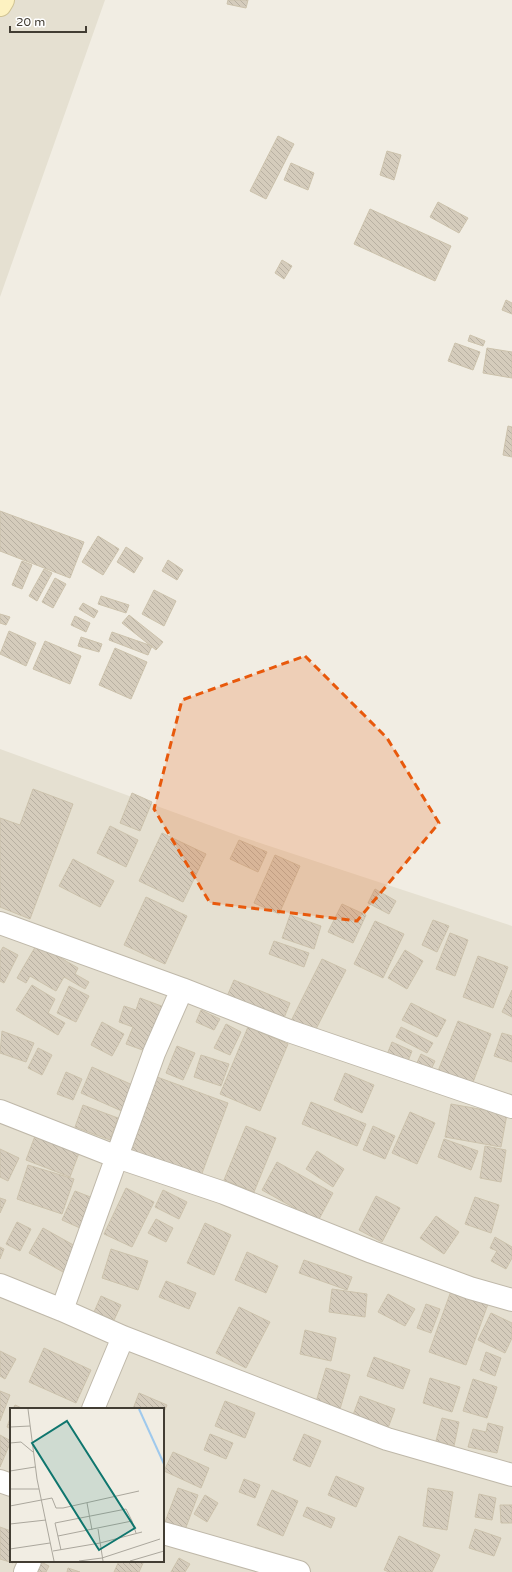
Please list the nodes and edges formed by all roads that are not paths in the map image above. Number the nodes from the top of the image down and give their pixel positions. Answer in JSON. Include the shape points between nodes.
{"nodes":[{"id":1,"x":2,"y":0,"type":"edge"},
{"id":2,"x":0,"y":5,"type":"edge"},
{"id":3,"x":0,"y":923,"type":"edge"},
{"id":4,"x":182,"y":989,"type":"junction"},
{"id":5,"x":512,"y":1107,"type":"edge"},
{"id":6,"x":0,"y":1110,"type":"edge"},
{"id":7,"x":117,"y":1157,"type":"junction"},
{"id":8,"x":0,"y":1285,"type":"edge"},
{"id":9,"x":512,"y":1300,"type":"edge"},
{"id":10,"x":62,"y":1310,"type":"junction"},
{"id":11,"x":123,"y":1337,"type":"junction"},
{"id":12,"x":93,"y":1408,"type":"edge"},
{"id":13,"x":512,"y":1475,"type":"edge"},
{"id":14,"x":0,"y":1481,"type":"edge"},
{"id":15,"x":10,"y":1485,"type":"edge"},
{"id":16,"x":164,"y":1533,"type":"edge"},
{"id":17,"x":30,"y":1562,"type":"edge"},
{"id":18,"x":25,"y":1572,"type":"edge"},
{"id":19,"x":299,"y":1572,"type":"edge"}],
"edges":[{"from":1,"to":2,"type":"main road"},
{"from":3,"to":4,"type":"street"},
{"from":4,"to":5,"type":"street","via":[[289,1031]]},
{"from":4,"to":7,"type":"street","via":[[154,1053]]},
{"from":6,"to":7,"type":"street"},
{"from":7,"to":9,"type":"street","via":[[224,1193],[470,1288]]},
{"from":7,"to":10,"type":"street"},
{"from":8,"to":10,"type":"street"},
{"from":10,"to":11,"type":"street"},
{"from":11,"to":12,"type":"street"},
{"from":11,"to":13,"type":"street","via":[[387,1439]]},
{"from":14,"to":15,"type":"street"},
{"from":16,"to":19,"type":"street"},
{"from":17,"to":18,"type":"street"}]}
